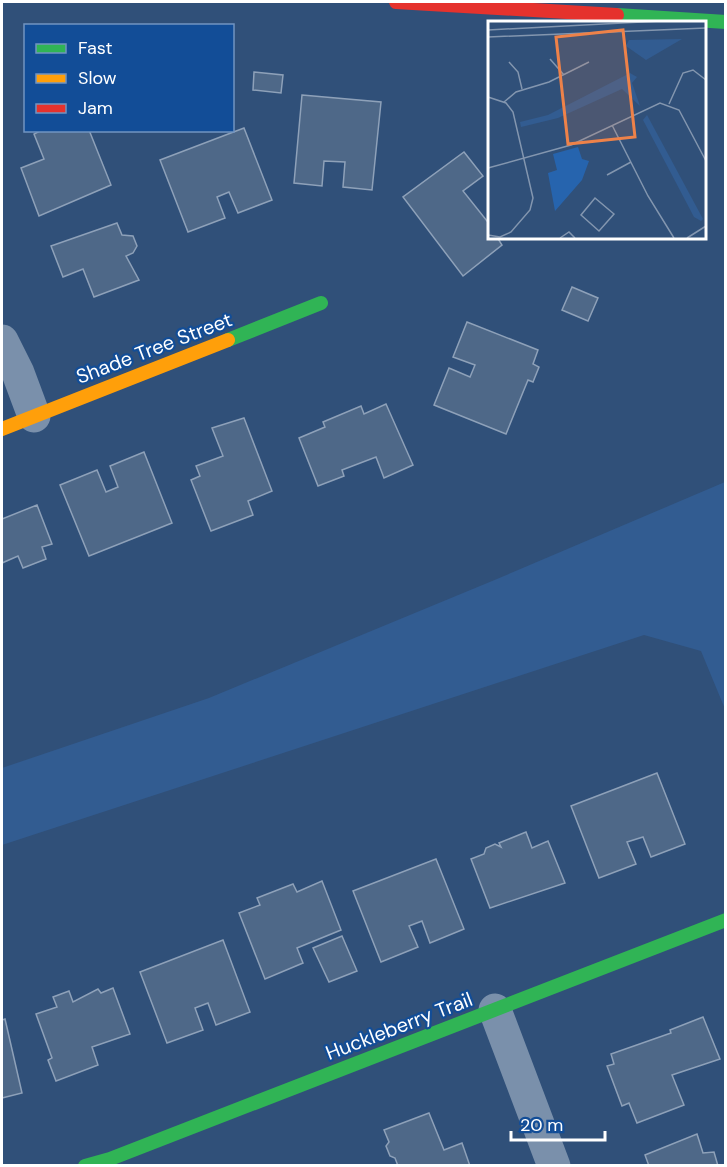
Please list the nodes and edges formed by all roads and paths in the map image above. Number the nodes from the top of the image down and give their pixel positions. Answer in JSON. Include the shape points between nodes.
{"nodes":[{"id":1,"x":396,"y":2,"type":"edge"},
{"id":2,"x":726,"y":22,"type":"edge"},
{"id":3,"x":321,"y":303,"type":"dead end"},
{"id":4,"x":2,"y":341,"type":"edge"},
{"id":5,"x":34,"y":416,"type":"junction"},
{"id":6,"x":2,"y":429,"type":"edge"},
{"id":7,"x":726,"y":920,"type":"edge"},
{"id":8,"x":495,"y":1010,"type":"junction"},
{"id":9,"x":84,"y":1166,"type":"edge"},
{"id":10,"x":554,"y":1166,"type":"edge"}],
"edges":[{"from":1,"to":2,"type":"main road"},
{"from":3,"to":5,"type":"main road","name":"Shade Tree Street"},
{"from":4,"to":5,"type":"street"},
{"from":5,"to":6,"type":"main road","name":"Shade Tree Street"},
{"from":7,"to":8,"type":"main road","name":"Huckleberry Trail"},
{"from":8,"to":9,"type":"main road","name":"Huckleberry Trail"},
{"from":8,"to":10,"type":"street"}]}
